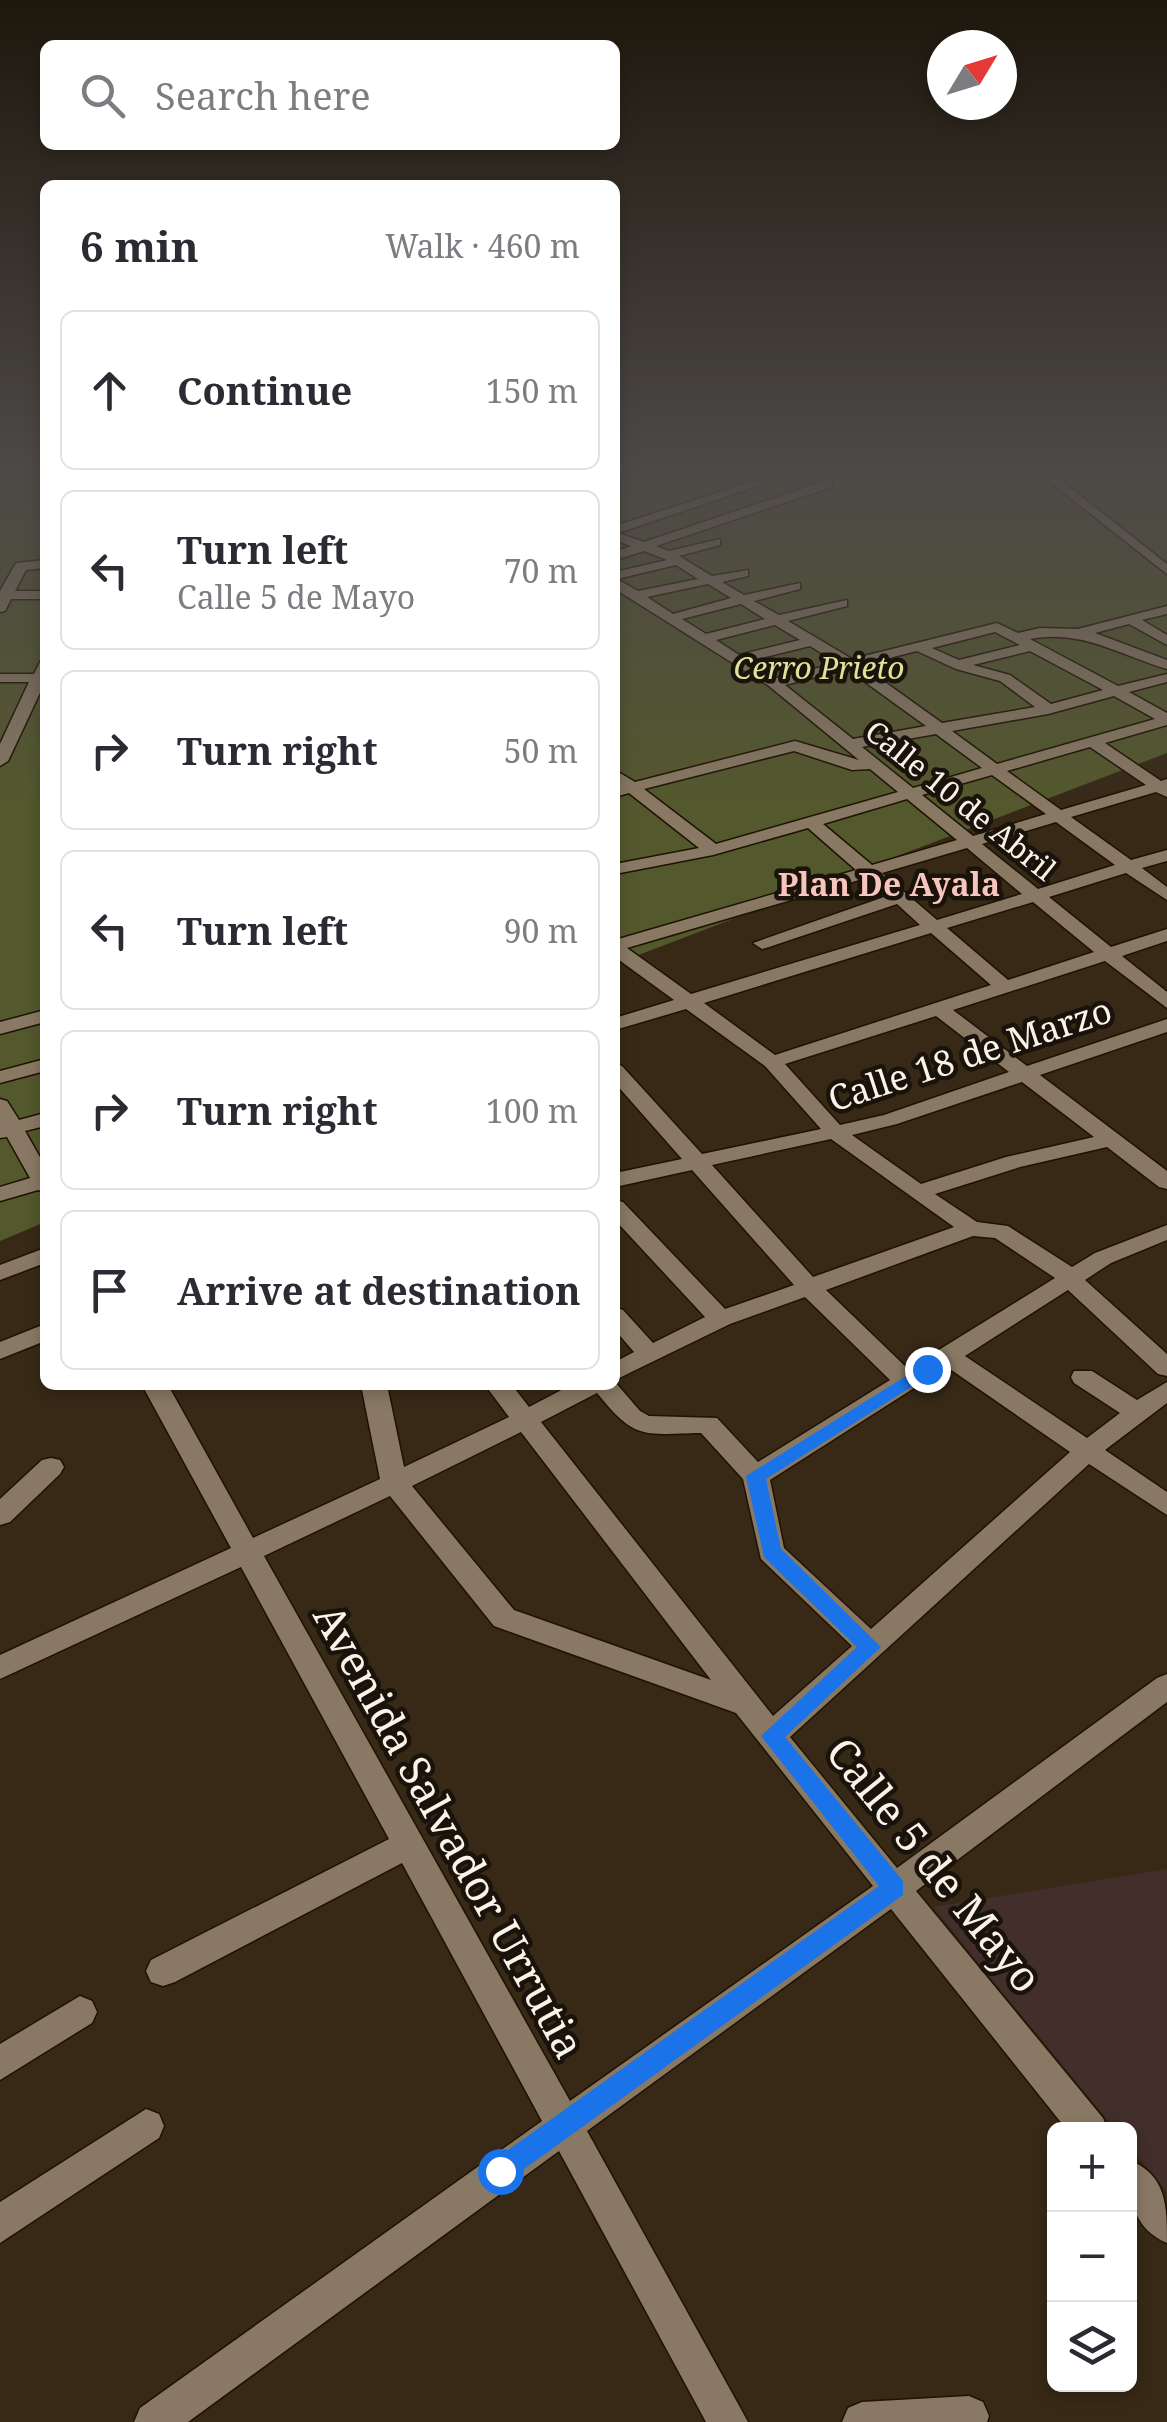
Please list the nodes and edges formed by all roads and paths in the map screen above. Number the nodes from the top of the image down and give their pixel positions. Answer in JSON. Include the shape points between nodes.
{"nodes":[{"id":1,"x":711,"y":580,"type":"joint"},
{"id":2,"x":620,"y":583,"type":"edge"},
{"id":3,"x":794,"y":586,"type":"dead end"},
{"id":4,"x":40,"y":595,"type":"edge"},
{"id":5,"x":635,"y":596,"type":"junction"},
{"id":6,"x":742,"y":598,"type":"junction"},
{"id":7,"x":2,"y":599,"type":"edge"},
{"id":8,"x":842,"y":603,"type":"dead end"},
{"id":9,"x":1167,"y":610,"type":"edge"},
{"id":10,"x":668,"y":618,"type":"junction"},
{"id":11,"x":776,"y":620,"type":"junction"},
{"id":12,"x":1132,"y":620,"type":"junction"},
{"id":13,"x":1084,"y":631,"type":"junction"},
{"id":14,"x":1018,"y":636,"type":"junction"},
{"id":15,"x":705,"y":639,"type":"junction"},
{"id":16,"x":812,"y":641,"type":"junction"},
{"id":17,"x":1167,"y":641,"type":"edge"},
{"id":18,"x":917,"y":646,"type":"junction"},
{"id":19,"x":1033,"y":646,"type":"junction"},
{"id":20,"x":740,"y":659,"type":"junction"},
{"id":21,"x":850,"y":664,"type":"junction"},
{"id":22,"x":958,"y":664,"type":"junction"},
{"id":23,"x":1167,"y":665,"type":"edge"},
{"id":24,"x":40,"y":674,"type":"edge"},
{"id":25,"x":0,"y":678,"type":"edge"},
{"id":26,"x":1167,"y":678,"type":"edge"},
{"id":27,"x":40,"y":679,"type":"edge"},
{"id":28,"x":774,"y":683,"type":"junction"},
{"id":29,"x":1114,"y":692,"type":"junction"},
{"id":30,"x":1048,"y":709,"type":"junction"},
{"id":31,"x":1167,"y":720,"type":"edge"},
{"id":32,"x":940,"y":727,"type":"junction"},
{"id":33,"x":6,"y":736,"type":"edge"},
{"id":34,"x":1094,"y":743,"type":"junction"},
{"id":35,"x":847,"y":745,"type":"junction"},
{"id":36,"x":0,"y":760,"type":"edge"},
{"id":37,"x":871,"y":764,"type":"junction"},
{"id":38,"x":996,"y":768,"type":"junction"},
{"id":39,"x":1164,"y":788,"type":"edge"},
{"id":40,"x":623,"y":791,"type":"edge"},
{"id":41,"x":912,"y":796,"type":"junction"},
{"id":42,"x":1061,"y":817,"type":"junction"},
{"id":43,"x":812,"y":824,"type":"junction"},
{"id":44,"x":970,"y":844,"type":"junction"},
{"id":45,"x":713,"y":850,"type":"junction"},
{"id":46,"x":1167,"y":855,"type":"edge"},
{"id":47,"x":1129,"y":867,"type":"junction"},
{"id":48,"x":620,"y":868,"type":"edge"},
{"id":49,"x":870,"y":873,"type":"junction"},
{"id":50,"x":1167,"y":895,"type":"edge"},
{"id":51,"x":1034,"y":896,"type":"junction"},
{"id":52,"x":900,"y":897,"type":"junction"},
{"id":53,"x":938,"y":927,"type":"junction"},
{"id":54,"x":1167,"y":935,"type":"edge"},
{"id":55,"x":762,"y":943,"type":"dead end"},
{"id":56,"x":620,"y":946,"type":"edge"},
{"id":57,"x":620,"y":951,"type":"edge"},
{"id":58,"x":1110,"y":956,"type":"junction"},
{"id":59,"x":1006,"y":988,"type":"junction"},
{"id":60,"x":1167,"y":1002,"type":"edge"},
{"id":61,"x":693,"y":1003,"type":"junction"},
{"id":62,"x":939,"y":1009,"type":"junction"},
{"id":63,"x":40,"y":1017,"type":"edge"},
{"id":64,"x":620,"y":1023,"type":"edge"},
{"id":65,"x":1167,"y":1025,"type":"edge"},
{"id":66,"x":0,"y":1028,"type":"edge"},
{"id":67,"x":772,"y":1062,"type":"junction"},
{"id":68,"x":40,"y":1065,"type":"edge"},
{"id":69,"x":1024,"y":1074,"type":"junction"},
{"id":70,"x":620,"y":1076,"type":"edge"},
{"id":71,"x":0,"y":1077,"type":"edge"},
{"id":72,"x":0,"y":1105,"type":"edge"},
{"id":73,"x":40,"y":1121,"type":"edge"},
{"id":74,"x":6,"y":1130,"type":"edge"},
{"id":75,"x":837,"y":1134,"type":"junction"},
{"id":76,"x":1109,"y":1140,"type":"junction"},
{"id":77,"x":1167,"y":1156,"type":"edge"},
{"id":78,"x":694,"y":1160,"type":"junction"},
{"id":79,"x":1145,"y":1165,"type":"junction"},
{"id":80,"x":40,"y":1177,"type":"edge"},
{"id":81,"x":620,"y":1179,"type":"edge"},
{"id":82,"x":1167,"y":1182,"type":"edge"},
{"id":83,"x":40,"y":1184,"type":"edge"},
{"id":84,"x":918,"y":1192,"type":"junction"},
{"id":85,"x":0,"y":1194,"type":"edge"},
{"id":86,"x":620,"y":1211,"type":"edge"},
{"id":87,"x":971,"y":1229,"type":"junction"},
{"id":88,"x":1167,"y":1232,"type":"edge"},
{"id":89,"x":40,"y":1257,"type":"edge"},
{"id":90,"x":0,"y":1274,"type":"edge"},
{"id":91,"x":1070,"y":1279,"type":"junction"},
{"id":92,"x":808,"y":1286,"type":"junction"},
{"id":93,"x":721,"y":1320,"type":"junction"},
{"id":94,"x":620,"y":1321,"type":"edge"},
{"id":95,"x":40,"y":1334,"type":"edge"},
{"id":96,"x":0,"y":1351,"type":"edge"},
{"id":97,"x":648,"y":1352,"type":"junction"},
{"id":98,"x":948,"y":1355,"type":"junction"},
{"id":99,"x":1167,"y":1368,"type":"edge"},
{"id":100,"x":620,"y":1369,"type":"edge"},
{"id":101,"x":1082,"y":1377,"type":"dead end"},
{"id":102,"x":906,"y":1382,"type":"junction"},
{"id":103,"x":157,"y":1390,"type":"edge"},
{"id":104,"x":375,"y":1390,"type":"edge"},
{"id":105,"x":502,"y":1390,"type":"edge"},
{"id":106,"x":582,"y":1390,"type":"edge"},
{"id":107,"x":608,"y":1390,"type":"edge"},
{"id":108,"x":1167,"y":1390,"type":"edge"},
{"id":109,"x":1136,"y":1412,"type":"junction"},
{"id":110,"x":524,"y":1420,"type":"junction"},
{"id":111,"x":1086,"y":1452,"type":"junction"},
{"id":112,"x":51,"y":1467,"type":"dead end"},
{"id":113,"x":756,"y":1476,"type":"junction"},
{"id":114,"x":394,"y":1482,"type":"junction"},
{"id":115,"x":1167,"y":1505,"type":"edge"},
{"id":116,"x":0,"y":1515,"type":"edge"},
{"id":117,"x":245,"y":1550,"type":"junction"},
{"id":118,"x":871,"y":1647,"type":"junction"},
{"id":119,"x":0,"y":1668,"type":"edge"},
{"id":120,"x":1167,"y":1686,"type":"edge"},
{"id":121,"x":748,"y":1705,"type":"junction"},
{"id":122,"x":772,"y":1736,"type":"junction"},
{"id":123,"x":408,"y":1844,"type":"junction"},
{"id":124,"x":895,"y":1888,"type":"junction"},
{"id":125,"x":164,"y":1971,"type":"dead end"},
{"id":126,"x":80,"y":2012,"type":"dead end"},
{"id":127,"x":0,"y":2064,"type":"edge"},
{"id":128,"x":1084,"y":2122,"type":"edge"},
{"id":129,"x":563,"y":2125,"type":"junction"},
{"id":130,"x":146,"y":2126,"type":"dead end"},
{"id":131,"x":1137,"y":2187,"type":"edge"},
{"id":132,"x":0,"y":2224,"type":"edge"},
{"id":133,"x":1167,"y":2224,"type":"edge"},
{"id":134,"x":969,"y":2416,"type":"dead end"},
{"id":135,"x":154,"y":2422,"type":"edge"},
{"id":136,"x":728,"y":2422,"type":"edge"},
{"id":137,"x":862,"y":2422,"type":"edge"}],
"edges":[{"from":1,"to":5,"type":"street"},
{"from":1,"to":6,"type":"street"},
{"from":2,"to":5,"type":"street","name":"Calle 10 de Abril"},
{"from":3,"to":6,"type":"street"},
{"from":4,"to":7,"type":"street"},
{"from":5,"to":10,"type":"street","name":"Calle 10 de Abril"},
{"from":6,"to":10,"type":"street"},
{"from":6,"to":11,"type":"street"},
{"from":8,"to":11,"type":"street"},
{"from":9,"to":12,"type":"street"},
{"from":10,"to":15,"type":"street","name":"Calle 10 de Abril"},
{"from":11,"to":15,"type":"street"},
{"from":11,"to":16,"type":"street"},
{"from":12,"to":13,"type":"street"},
{"from":12,"to":17,"type":"street"},
{"from":13,"to":14,"type":"street","via":[[1056,628]]},
{"from":13,"to":23,"type":"street"},
{"from":14,"to":18,"type":"street","via":[[997,627]]},
{"from":14,"to":19,"type":"street"},
{"from":15,"to":20,"type":"street","name":"Calle 10 de Abril"},
{"from":16,"to":20,"type":"street"},
{"from":16,"to":21,"type":"street"},
{"from":18,"to":21,"type":"street"},
{"from":18,"to":22,"type":"street"},
{"from":19,"to":22,"type":"street"},
{"from":19,"to":29,"type":"street"},
{"from":20,"to":28,"type":"street","name":"Calle 10 de Abril"},
{"from":21,"to":28,"type":"street"},
{"from":21,"to":32,"type":"street"},
{"from":22,"to":30,"type":"street","via":[[1005,678]]},
{"from":24,"to":25,"type":"street"},
{"from":26,"to":29,"type":"street"},
{"from":27,"to":33,"type":"street"},
{"from":28,"to":35,"type":"street","name":"Calle 10 de Abril"},
{"from":29,"to":30,"type":"street"},
{"from":29,"to":31,"type":"street"},
{"from":30,"to":32,"type":"street"},
{"from":31,"to":34,"type":"street"},
{"from":32,"to":35,"type":"street"},
{"from":32,"to":38,"type":"street"},
{"from":33,"to":36,"type":"street"},
{"from":34,"to":38,"type":"street"},
{"from":34,"to":39,"type":"street"},
{"from":35,"to":37,"type":"street","name":"Calle 10 de Abril"},
{"from":37,"to":40,"type":"street","via":[[852,765],[798,746]]},
{"from":37,"to":41,"type":"street","name":"Calle 10 de Abril"},
{"from":38,"to":41,"type":"street"},
{"from":38,"to":42,"type":"street"},
{"from":39,"to":42,"type":"street"},
{"from":40,"to":45,"type":"street"},
{"from":41,"to":43,"type":"street"},
{"from":41,"to":44,"type":"street","name":"Calle 10 de Abril"},
{"from":42,"to":44,"type":"street"},
{"from":42,"to":47,"type":"street"},
{"from":43,"to":45,"type":"street"},
{"from":43,"to":49,"type":"street"},
{"from":44,"to":49,"type":"street"},
{"from":44,"to":51,"type":"street","name":"Calle 10 de Abril"},
{"from":45,"to":48,"type":"street"},
{"from":46,"to":47,"type":"street"},
{"from":47,"to":50,"type":"street"},
{"from":47,"to":51,"type":"street"},
{"from":49,"to":52,"type":"street"},
{"from":49,"to":56,"type":"street"},
{"from":51,"to":53,"type":"street"},
{"from":51,"to":58,"type":"street","name":"Calle 10 de Abril"},
{"from":52,"to":53,"type":"street"},
{"from":52,"to":55,"type":"street"},
{"from":53,"to":59,"type":"street"},
{"from":53,"to":61,"type":"street"},
{"from":54,"to":58,"type":"street"},
{"from":57,"to":61,"type":"street"},
{"from":58,"to":59,"type":"street"},
{"from":58,"to":60,"type":"street","name":"Calle 10 de Abril"},
{"from":59,"to":62,"type":"street"},
{"from":61,"to":64,"type":"street"},
{"from":61,"to":67,"type":"street"},
{"from":62,"to":67,"type":"street"},
{"from":62,"to":69,"type":"street"},
{"from":63,"to":66,"type":"street"},
{"from":65,"to":69,"type":"street","name":"Calle 18 de Marzo"},
{"from":67,"to":75,"type":"street"},
{"from":68,"to":71,"type":"street"},
{"from":69,"to":75,"type":"street","name":"Calle 18 de Marzo"},
{"from":69,"to":76,"type":"street"},
{"from":70,"to":78,"type":"street"},
{"from":72,"to":74,"type":"street"},
{"from":73,"to":74,"type":"street"},
{"from":74,"to":80,"type":"street"},
{"from":75,"to":78,"type":"street","name":"Calle 18 de Marzo"},
{"from":75,"to":84,"type":"street"},
{"from":76,"to":79,"type":"street"},
{"from":76,"to":84,"type":"street"},
{"from":77,"to":79,"type":"street"},
{"from":78,"to":81,"type":"street","name":"Calle 18 de Marzo"},
{"from":78,"to":92,"type":"street"},
{"from":79,"to":82,"type":"street"},
{"from":83,"to":85,"type":"street"},
{"from":84,"to":87,"type":"street"},
{"from":86,"to":93,"type":"street"},
{"from":87,"to":91,"type":"street","via":[[1000,1231]]},
{"from":87,"to":92,"type":"street"},
{"from":88,"to":91,"type":"street"},
{"from":89,"to":90,"type":"street"},
{"from":91,"to":98,"type":"street"},
{"from":91,"to":99,"type":"street"},
{"from":92,"to":93,"type":"street"},
{"from":92,"to":102,"type":"street"},
{"from":93,"to":97,"type":"street"},
{"from":94,"to":97,"type":"street"},
{"from":95,"to":96,"type":"street"},
{"from":97,"to":100,"type":"street"},
{"from":98,"to":102,"type":"street"},
{"from":98,"to":111,"type":"street"},
{"from":101,"to":109,"type":"street"},
{"from":102,"to":113,"type":"street"},
{"from":103,"to":117,"type":"street","name":"Avenida Salvador Urrutia"},
{"from":104,"to":114,"type":"street"},
{"from":105,"to":110,"type":"street","name":"Calle 5 de Mayo"},
{"from":106,"to":110,"type":"street"},
{"from":107,"to":113,"type":"street","via":[[644,1425],[708,1424]]},
{"from":108,"to":109,"type":"street"},
{"from":109,"to":111,"type":"street"},
{"from":110,"to":114,"type":"street"},
{"from":110,"to":121,"type":"street","name":"Calle 5 de Mayo"},
{"from":111,"to":115,"type":"street"},
{"from":111,"to":118,"type":"street"},
{"from":112,"to":116,"type":"street"},
{"from":113,"to":118,"type":"street","via":[[771,1552]]},
{"from":114,"to":117,"type":"street"},
{"from":114,"to":121,"type":"street","via":[[504,1618]]},
{"from":117,"to":119,"type":"street"},
{"from":117,"to":123,"type":"street","name":"Avenida Salvador Urrutia"},
{"from":118,"to":122,"type":"street"},
{"from":120,"to":124,"type":"street"},
{"from":121,"to":122,"type":"street","name":"Calle 5 de Mayo"},
{"from":122,"to":124,"type":"street","name":"Calle 5 de Mayo"},
{"from":123,"to":125,"type":"street","via":[[288,1908],[251,1920]]},
{"from":123,"to":129,"type":"street","name":"Avenida Salvador Urrutia"},
{"from":124,"to":128,"type":"street","name":"Calle 5 de Mayo"},
{"from":124,"to":129,"type":"street"},
{"from":126,"to":127,"type":"street"},
{"from":129,"to":135,"type":"street"},
{"from":129,"to":136,"type":"street","name":"Avenida Salvador Urrutia"},
{"from":130,"to":132,"type":"street"},
{"from":131,"to":133,"type":"street"},
{"from":134,"to":137,"type":"street"}]}
